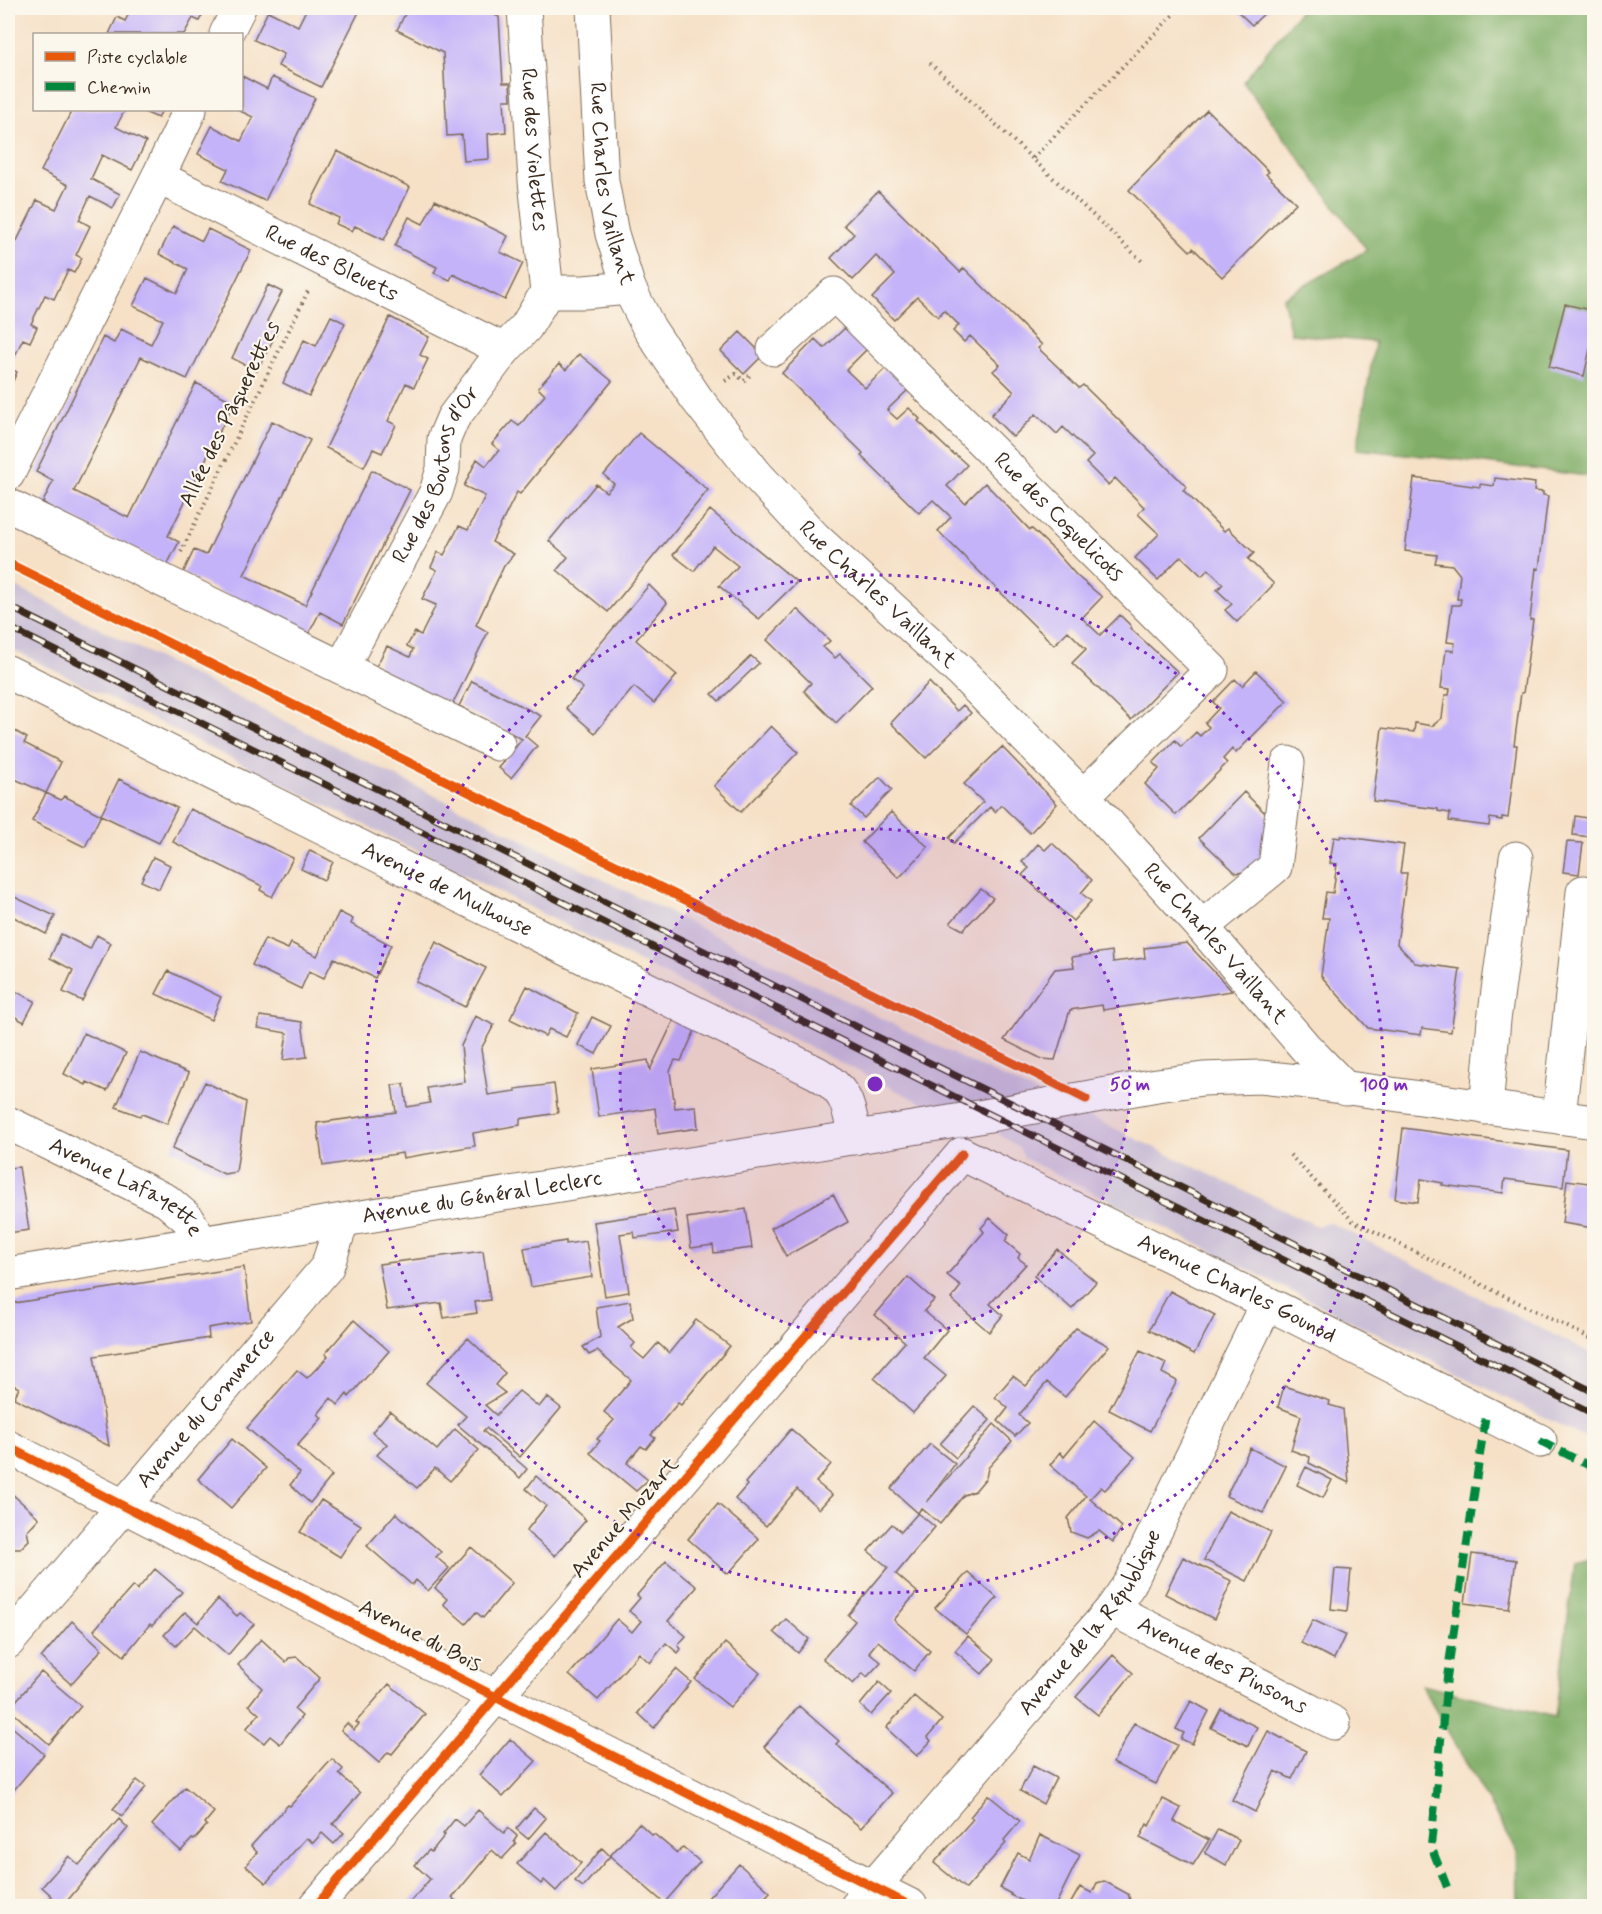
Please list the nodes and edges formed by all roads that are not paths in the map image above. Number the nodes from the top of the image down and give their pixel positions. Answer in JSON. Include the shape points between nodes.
{"nodes":[{"id":1,"x":239,"y":8,"type":"edge"},
{"id":2,"x":524,"y":8,"type":"edge"},
{"id":3,"x":593,"y":8,"type":"edge"},
{"id":4,"x":226,"y":33,"type":"edge"},
{"id":5,"x":190,"y":111,"type":"edge"},
{"id":6,"x":158,"y":177,"type":"junction"},
{"id":7,"x":629,"y":288,"type":"junction"},
{"id":8,"x":547,"y":292,"type":"junction"},
{"id":9,"x":774,"y":349,"type":"road end"},
{"id":10,"x":504,"y":350,"type":"junction"},
{"id":11,"x":8,"y":474,"type":"edge"},
{"id":12,"x":8,"y":505,"type":"edge"},
{"id":13,"x":342,"y":667,"type":"junction"},
{"id":14,"x":8,"y":672,"type":"edge"},
{"id":15,"x":498,"y":744,"type":"dead end"},
{"id":16,"x":1288,"y":763,"type":"dead end"},
{"id":17,"x":1083,"y":796,"type":"junction"},
{"id":18,"x":1516,"y":858,"type":"dead end"},
{"id":19,"x":1583,"y":892,"type":"dead end"},
{"id":20,"x":1202,"y":927,"type":"junction"},
{"id":21,"x":1346,"y":1089,"type":"junction"},
{"id":22,"x":1486,"y":1108,"type":"junction"},
{"id":23,"x":1559,"y":1118,"type":"junction"},
{"id":24,"x":956,"y":1121,"type":"junction"},
{"id":25,"x":1594,"y":1122,"type":"edge"},
{"id":26,"x":8,"y":1123,"type":"edge"},
{"id":27,"x":855,"y":1138,"type":"junction"},
{"id":28,"x":962,"y":1154,"type":"junction"},
{"id":29,"x":342,"y":1222,"type":"junction"},
{"id":30,"x":202,"y":1244,"type":"junction"},
{"id":31,"x":8,"y":1274,"type":"edge"},
{"id":32,"x":1267,"y":1303,"type":"junction"},
{"id":33,"x":1540,"y":1441,"type":"dead end"},
{"id":34,"x":8,"y":1447,"type":"edge"},
{"id":35,"x":123,"y":1506,"type":"junction"},
{"id":36,"x":1112,"y":1610,"type":"junction"},
{"id":37,"x":8,"y":1642,"type":"edge"},
{"id":38,"x":496,"y":1697,"type":"junction"},
{"id":39,"x":1334,"y":1723,"type":"dead end"},
{"id":40,"x":865,"y":1897,"type":"edge"},
{"id":41,"x":316,"y":1906,"type":"edge"},
{"id":42,"x":911,"y":1906,"type":"edge"}],
"edges":[{"from":1,"to":4,"type":"street"},
{"from":2,"to":8,"type":"street","name":"Rue des Violettes","via":[[535,181]]},
{"from":3,"to":7,"type":"street","name":"Rue Charles Vaillant","via":[[602,180],[612,234]]},
{"from":5,"to":6,"type":"street"},
{"from":6,"to":10,"type":"street","name":"Rue des Bleuets"},
{"from":6,"to":11,"type":"street"},
{"from":7,"to":8,"type":"street"},
{"from":7,"to":17,"type":"street","name":"Rue Charles Vaillant","via":[[649,328],[696,399],[756,474],[815,538],[960,671]]},
{"from":8,"to":10,"type":"street","name":"Rue des Boutons d'Or","via":[[526,327]]},
{"from":9,"to":17,"type":"street","name":"Rue des Coquelicots","via":[[834,294],[1212,670]]},
{"from":10,"to":13,"type":"street","name":"Rue des Boutons d'Or","via":[[453,418],[444,439],[443,469],[436,492]]},
{"from":12,"to":13,"type":"street"},
{"from":13,"to":15,"type":"street"},
{"from":14,"to":27,"type":"street","name":"Avenue de Mulhouse","via":[[823,1076],[845,1098]]},
{"from":16,"to":20,"type":"street","via":[[1275,867]]},
{"from":17,"to":20,"type":"street","name":"Rue Charles Vaillant"},
{"from":18,"to":22,"type":"street"},
{"from":19,"to":23,"type":"street"},
{"from":20,"to":21,"type":"street","name":"Rue Charles Vaillant"},
{"from":21,"to":22,"type":"street","name":"Avenue du Général Leclerc"},
{"from":21,"to":24,"type":"street","name":"Avenue du Général Leclerc","via":[[1260,1077],[1203,1079]]},
{"from":22,"to":23,"type":"street","name":"Avenue du Général Leclerc"},
{"from":23,"to":25,"type":"street","name":"Avenue du Général Leclerc"},
{"from":24,"to":27,"type":"street","name":"Avenue du Général Leclerc"},
{"from":24,"to":28,"type":"street"},
{"from":26,"to":30,"type":"street","name":"Avenue Lafayette","via":[[167,1201],[188,1219]]},
{"from":27,"to":29,"type":"street","name":"Avenue du Général Leclerc"},
{"from":28,"to":32,"type":"street","name":"Avenue Charles Gounod"},
{"from":28,"to":38,"type":"street","name":"Avenue Mozart"},
{"from":29,"to":30,"type":"street","name":"Avenue du Général Leclerc"},
{"from":29,"to":35,"type":"street","name":"Avenue du Commerce","via":[[327,1268]]},
{"from":30,"to":31,"type":"street","name":"Avenue du Général Leclerc"},
{"from":32,"to":33,"type":"street","name":"Avenue Charles Gounod"},
{"from":32,"to":36,"type":"street","name":"Avenue de la République","via":[[1130,1583]]},
{"from":34,"to":35,"type":"street","name":"Avenue du Bois"},
{"from":35,"to":37,"type":"street","name":"Avenue du Commerce"},
{"from":35,"to":38,"type":"street","name":"Avenue du Bois"},
{"from":36,"to":39,"type":"street","name":"Avenue des Pinsons"},
{"from":36,"to":40,"type":"street","name":"Avenue de la République"},
{"from":38,"to":40,"type":"street","name":"Avenue du Bois"},
{"from":38,"to":41,"type":"street","name":"Avenue Mozart"},
{"from":40,"to":42,"type":"street","name":"Avenue du Bois"}]}
